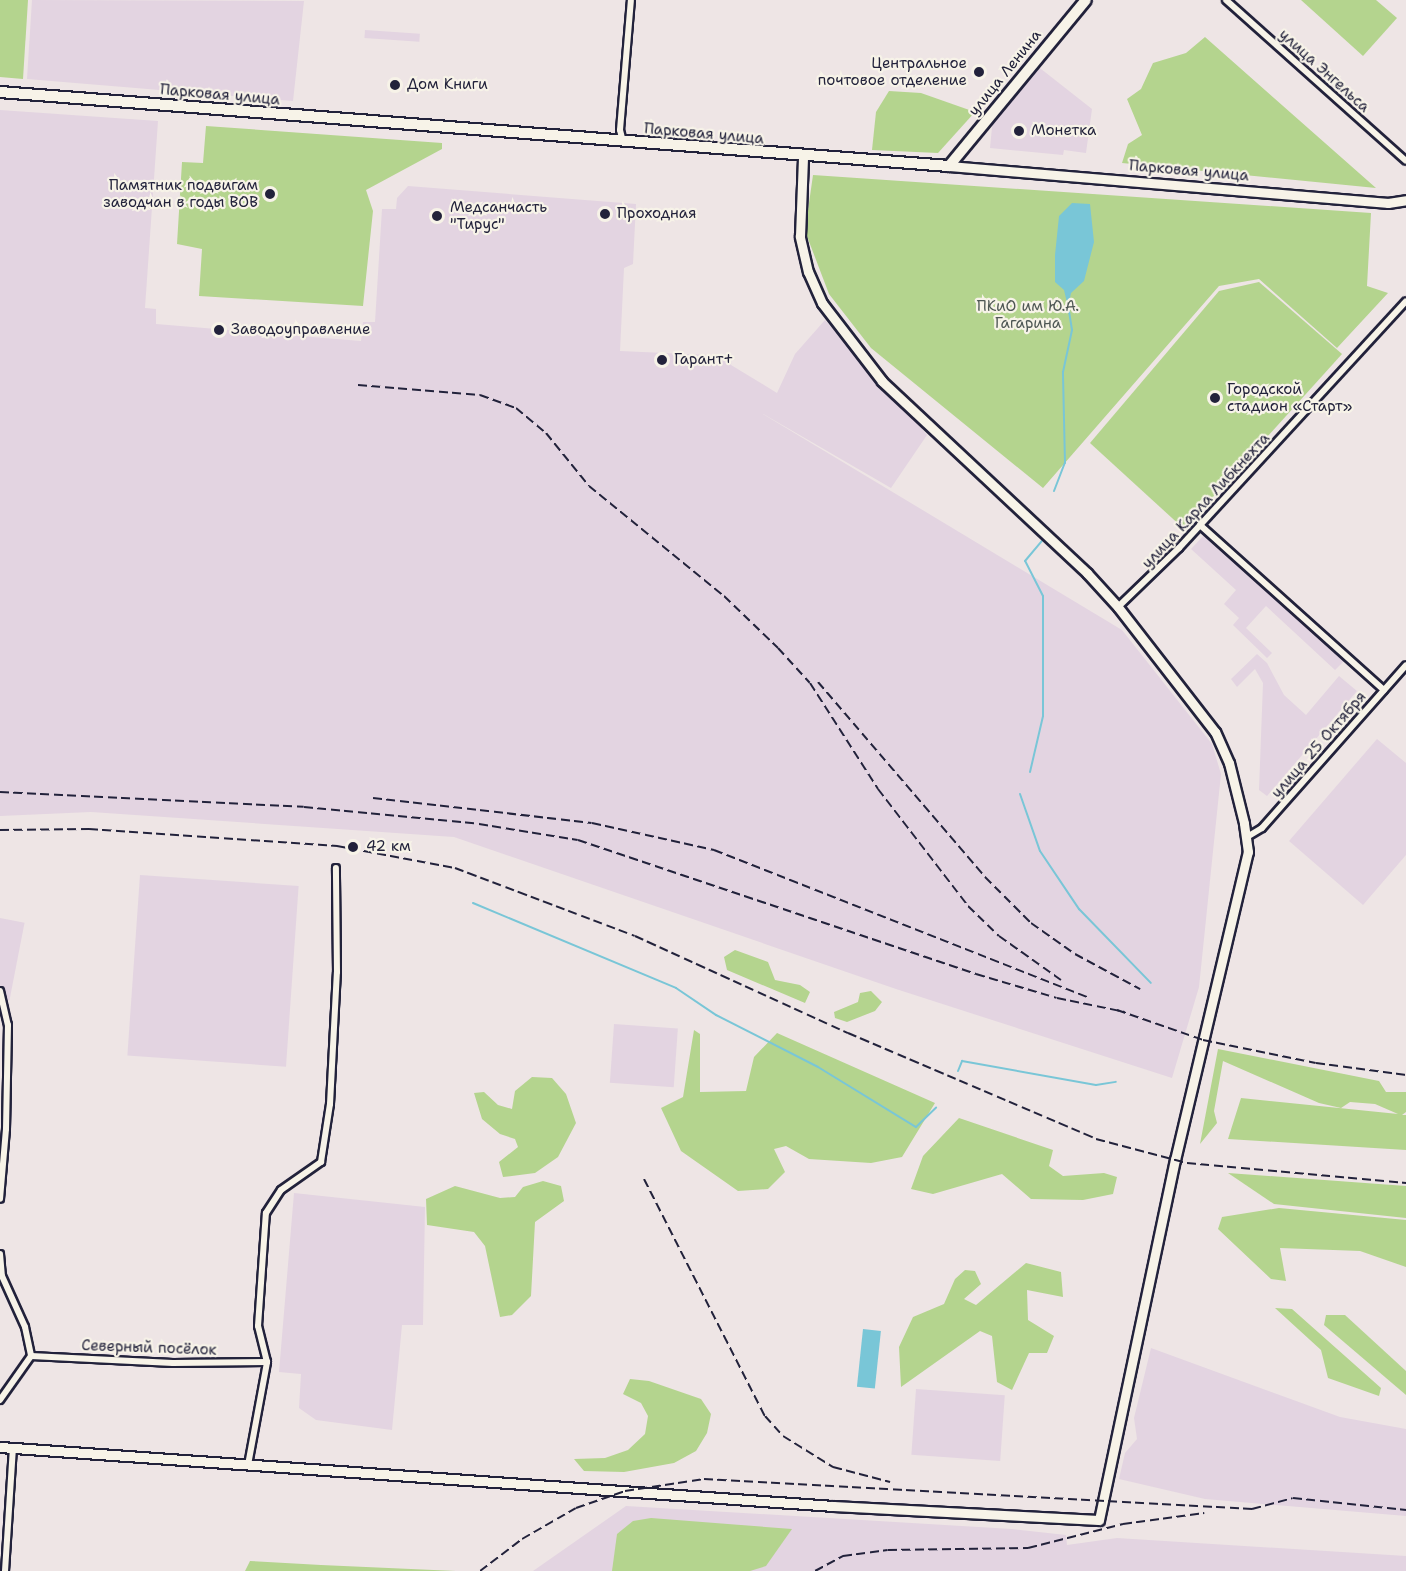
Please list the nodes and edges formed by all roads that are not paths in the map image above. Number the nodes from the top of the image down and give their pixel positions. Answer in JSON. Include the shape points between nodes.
{"nodes":[{"id":1,"x":631,"y":0,"type":"edge"},
{"id":2,"x":1086,"y":0,"type":"edge"},
{"id":3,"x":1226,"y":0,"type":"edge"},
{"id":4,"x":0,"y":92,"type":"edge"},
{"id":5,"x":624,"y":143,"type":"junction"},
{"id":6,"x":803,"y":158,"type":"junction"},
{"id":7,"x":1406,"y":161,"type":"edge"},
{"id":8,"x":949,"y":166,"type":"junction"},
{"id":9,"x":1406,"y":200,"type":"edge"},
{"id":10,"x":1406,"y":301,"type":"edge"},
{"id":11,"x":1200,"y":525,"type":"junction"},
{"id":12,"x":1118,"y":607,"type":"junction"},
{"id":13,"x":1406,"y":665,"type":"edge"},
{"id":14,"x":1384,"y":690,"type":"junction"},
{"id":15,"x":1247,"y":837,"type":"junction"},
{"id":16,"x":336,"y":868,"type":"dead end"},
{"id":17,"x":0,"y":991,"type":"edge"},
{"id":18,"x":0,"y":1199,"type":"edge"},
{"id":19,"x":0,"y":1254,"type":"edge"},
{"id":20,"x":31,"y":1356,"type":"junction"},
{"id":21,"x":267,"y":1362,"type":"junction"},
{"id":22,"x":0,"y":1400,"type":"edge"},
{"id":23,"x":0,"y":1447,"type":"edge"},
{"id":24,"x":13,"y":1447,"type":"junction"},
{"id":25,"x":248,"y":1465,"type":"junction"},
{"id":26,"x":5,"y":1571,"type":"edge"}],
"edges":[{"from":1,"to":5,"type":"street","via":[[620,130]]},
{"from":2,"to":8,"type":"main road","name":"улица Ленина"},
{"from":3,"to":7,"type":"street","name":"улица Энгельса"},
{"from":4,"to":5,"type":"main road","name":"Парковая улица"},
{"from":5,"to":6,"type":"main road","name":"Парковая улица"},
{"from":6,"to":8,"type":"main road","name":"Парковая улица"},
{"from":6,"to":12,"type":"street","via":[[800,236],[808,272],[822,303],[882,381],[1087,573]]},
{"from":8,"to":9,"type":"street","name":"Парковая улица","via":[[1388,203]]},
{"from":10,"to":11,"type":"street","name":"улица Карла Либкнехта"},
{"from":11,"to":12,"type":"street","name":"улица Карла Либкнехта"},
{"from":11,"to":14,"type":"street"},
{"from":12,"to":15,"type":"street","via":[[1215,732],[1229,763]]},
{"from":13,"to":14,"type":"street","name":"улица 25 Октября"},
{"from":14,"to":15,"type":"street","name":"улица 25 Октября","via":[[1262,828]]},
{"from":15,"to":25,"type":"street","via":[[1248,852],[1175,1160],[1099,1520]]},
{"from":16,"to":21,"type":"street","via":[[339,900],[330,1104],[321,1162],[281,1190],[266,1213],[258,1326]]},
{"from":17,"to":18,"type":"street","via":[[8,1025]]},
{"from":19,"to":20,"type":"street","via":[[2,1276],[25,1327]]},
{"from":20,"to":21,"type":"street","name":"Северный посёлок","via":[[173,1363]]},
{"from":20,"to":22,"type":"street"},
{"from":21,"to":25,"type":"street"},
{"from":23,"to":24,"type":"street"},
{"from":24,"to":25,"type":"street"},
{"from":24,"to":26,"type":"street"}]}
